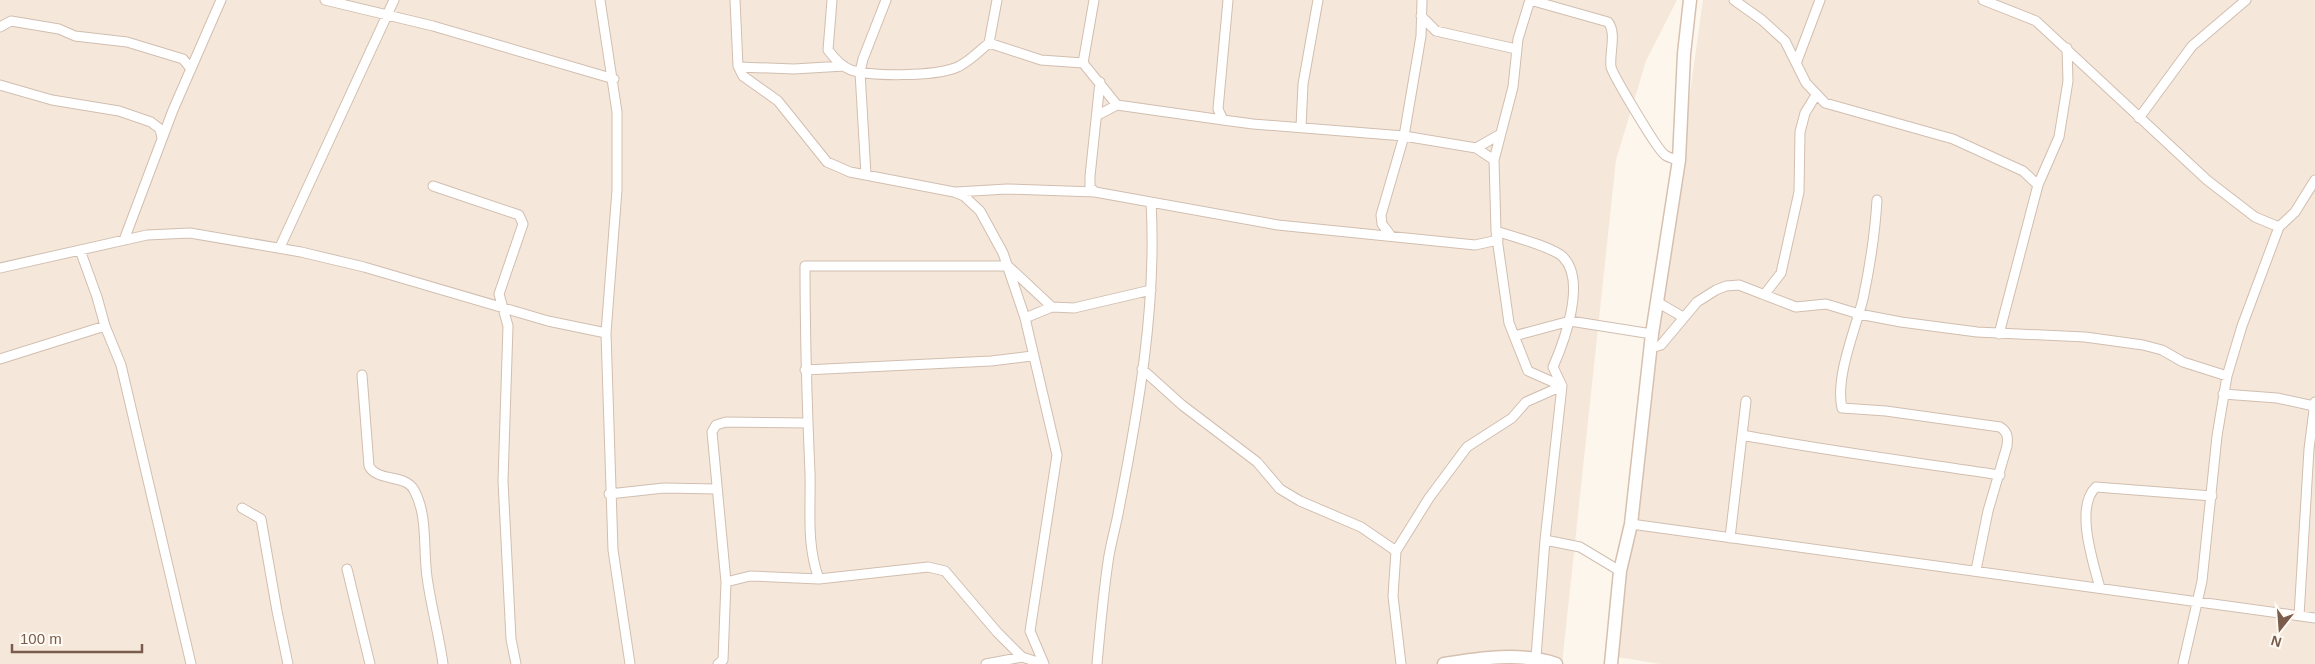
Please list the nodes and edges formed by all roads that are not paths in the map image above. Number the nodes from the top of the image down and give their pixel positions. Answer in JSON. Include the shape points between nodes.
{"nodes":[{"id":1,"x":221,"y":0,"type":"edge"},
{"id":2,"x":325,"y":0,"type":"edge"},
{"id":3,"x":394,"y":0,"type":"edge"},
{"id":4,"x":600,"y":0,"type":"edge"},
{"id":5,"x":735,"y":0,"type":"edge"},
{"id":6,"x":832,"y":0,"type":"edge"},
{"id":7,"x":886,"y":0,"type":"edge"},
{"id":8,"x":997,"y":0,"type":"edge"},
{"id":9,"x":1094,"y":0,"type":"edge"},
{"id":10,"x":1228,"y":0,"type":"edge"},
{"id":11,"x":1318,"y":0,"type":"edge"},
{"id":12,"x":1422,"y":0,"type":"edge"},
{"id":13,"x":1530,"y":0,"type":"edge"},
{"id":14,"x":1690,"y":0,"type":"edge"},
{"id":15,"x":1734,"y":0,"type":"edge"},
{"id":16,"x":1820,"y":0,"type":"edge"},
{"id":17,"x":1983,"y":0,"type":"edge"},
{"id":18,"x":2246,"y":0,"type":"edge"},
{"id":19,"x":389,"y":14,"type":"junction"},
{"id":20,"x":1421,"y":16,"type":"junction"},
{"id":21,"x":0,"y":27,"type":"edge"},
{"id":22,"x":1436,"y":31,"type":"junction"},
{"id":23,"x":1422,"y":36,"type":"junction"},
{"id":24,"x":989,"y":42,"type":"junction"},
{"id":25,"x":2067,"y":48,"type":"junction"},
{"id":26,"x":1516,"y":49,"type":"junction"},
{"id":27,"x":196,"y":57,"type":"junction"},
{"id":28,"x":183,"y":59,"type":"junction"},
{"id":29,"x":1797,"y":61,"type":"junction"},
{"id":30,"x":1083,"y":63,"type":"junction"},
{"id":31,"x":844,"y":66,"type":"junction"},
{"id":32,"x":739,"y":67,"type":"junction"},
{"id":33,"x":191,"y":68,"type":"junction"},
{"id":34,"x":860,"y":72,"type":"junction"},
{"id":35,"x":614,"y":79,"type":"junction"},
{"id":36,"x":1100,"y":82,"type":"junction"},
{"id":37,"x":0,"y":85,"type":"edge"},
{"id":38,"x":1816,"y":95,"type":"junction"},
{"id":39,"x":1117,"y":105,"type":"junction"},
{"id":40,"x":173,"y":110,"type":"junction"},
{"id":41,"x":1098,"y":116,"type":"junction"},
{"id":42,"x":2139,"y":118,"type":"junction"},
{"id":43,"x":1223,"y":120,"type":"junction"},
{"id":44,"x":151,"y":122,"type":"junction"},
{"id":45,"x":1301,"y":127,"type":"junction"},
{"id":46,"x":1499,"y":135,"type":"junction"},
{"id":47,"x":1404,"y":136,"type":"junction"},
{"id":48,"x":162,"y":139,"type":"junction"},
{"id":49,"x":1476,"y":148,"type":"junction"},
{"id":50,"x":1494,"y":160,"type":"junction"},
{"id":51,"x":1680,"y":160,"type":"junction"},
{"id":52,"x":866,"y":175,"type":"junction"},
{"id":53,"x":2315,"y":180,"type":"edge"},
{"id":54,"x":2038,"y":185,"type":"junction"},
{"id":55,"x":433,"y":186,"type":"dead end"},
{"id":56,"x":954,"y":192,"type":"junction"},
{"id":57,"x":1095,"y":192,"type":"junction"},
{"id":58,"x":1876,"y":200,"type":"dead end"},
{"id":59,"x":1151,"y":202,"type":"junction"},
{"id":60,"x":2279,"y":227,"type":"junction"},
{"id":61,"x":1497,"y":235,"type":"junction"},
{"id":62,"x":1390,"y":236,"type":"junction"},
{"id":63,"x":124,"y":240,"type":"junction"},
{"id":64,"x":280,"y":247,"type":"junction"},
{"id":65,"x":80,"y":250,"type":"junction"},
{"id":66,"x":1008,"y":266,"type":"junction"},
{"id":67,"x":0,"y":268,"type":"edge"},
{"id":68,"x":1151,"y":290,"type":"junction"},
{"id":69,"x":1764,"y":295,"type":"junction"},
{"id":70,"x":1657,"y":302,"type":"junction"},
{"id":71,"x":1052,"y":307,"type":"junction"},
{"id":72,"x":503,"y":309,"type":"junction"},
{"id":73,"x":1859,"y":314,"type":"junction"},
{"id":74,"x":1683,"y":317,"type":"junction"},
{"id":75,"x":1024,"y":318,"type":"junction"},
{"id":76,"x":1570,"y":321,"type":"junction"},
{"id":77,"x":104,"y":326,"type":"junction"},
{"id":78,"x":606,"y":333,"type":"junction"},
{"id":79,"x":1652,"y":334,"type":"junction"},
{"id":80,"x":1999,"y":334,"type":"junction"},
{"id":81,"x":1514,"y":336,"type":"junction"},
{"id":82,"x":1651,"y":348,"type":"junction"},
{"id":83,"x":1032,"y":356,"type":"junction"},
{"id":84,"x":0,"y":360,"type":"edge"},
{"id":85,"x":1142,"y":369,"type":"junction"},
{"id":86,"x":805,"y":370,"type":"junction"},
{"id":87,"x":362,"y":375,"type":"dead end"},
{"id":88,"x":2227,"y":376,"type":"junction"},
{"id":89,"x":1562,"y":386,"type":"junction"},
{"id":90,"x":2223,"y":394,"type":"junction"},
{"id":91,"x":1746,"y":401,"type":"dead end"},
{"id":92,"x":2315,"y":404,"type":"edge"},
{"id":93,"x":808,"y":423,"type":"junction"},
{"id":94,"x":1742,"y":435,"type":"junction"},
{"id":95,"x":2000,"y":475,"type":"junction"},
{"id":96,"x":716,"y":489,"type":"junction"},
{"id":97,"x":609,"y":494,"type":"junction"},
{"id":98,"x":2212,"y":496,"type":"junction"},
{"id":99,"x":242,"y":508,"type":"dead end"},
{"id":100,"x":1631,"y":524,"type":"junction"},
{"id":101,"x":1730,"y":538,"type":"junction"},
{"id":102,"x":1545,"y":540,"type":"junction"},
{"id":103,"x":1396,"y":551,"type":"junction"},
{"id":104,"x":347,"y":569,"type":"dead end"},
{"id":105,"x":1976,"y":570,"type":"junction"},
{"id":106,"x":1620,"y":571,"type":"junction"},
{"id":107,"x":818,"y":579,"type":"junction"},
{"id":108,"x":726,"y":582,"type":"junction"},
{"id":109,"x":2100,"y":588,"type":"junction"},
{"id":110,"x":2197,"y":603,"type":"junction"},
{"id":111,"x":2299,"y":616,"type":"junction"},
{"id":112,"x":2315,"y":618,"type":"edge"},
{"id":113,"x":1536,"y":657,"type":"junction"},
{"id":114,"x":1022,"y":658,"type":"junction"},
{"id":115,"x":723,"y":663,"type":"edge"},
{"id":116,"x":1452,"y":663,"type":"edge"},
{"id":117,"x":191,"y":664,"type":"edge"},
{"id":118,"x":288,"y":664,"type":"edge"},
{"id":119,"x":370,"y":664,"type":"edge"},
{"id":120,"x":443,"y":664,"type":"edge"},
{"id":121,"x":516,"y":664,"type":"edge"},
{"id":122,"x":630,"y":664,"type":"edge"},
{"id":123,"x":986,"y":664,"type":"edge"},
{"id":124,"x":1044,"y":664,"type":"edge"},
{"id":125,"x":1097,"y":664,"type":"edge"},
{"id":126,"x":1401,"y":664,"type":"edge"},
{"id":127,"x":1556,"y":664,"type":"edge"},
{"id":128,"x":1611,"y":664,"type":"edge"},
{"id":129,"x":2183,"y":664,"type":"edge"}],
"edges":[{"from":1,"to":27,"type":"street"},
{"from":2,"to":19,"type":"street"},
{"from":3,"to":19,"type":"street"},
{"from":4,"to":35,"type":"street"},
{"from":5,"to":32,"type":"street"},
{"from":6,"to":31,"type":"street","via":[[828,50]]},
{"from":7,"to":34,"type":"street"},
{"from":8,"to":24,"type":"street"},
{"from":9,"to":30,"type":"street"},
{"from":10,"to":43,"type":"street","via":[[1218,109]]},
{"from":11,"to":45,"type":"street","via":[[1303,84]]},
{"from":12,"to":20,"type":"street"},
{"from":13,"to":26,"type":"street"},
{"from":13,"to":51,"type":"street","via":[[1608,22],[1614,75],[1652,140],[1664,155]]},
{"from":14,"to":51,"type":"street","via":[[1684,54]]},
{"from":15,"to":29,"type":"street","via":[[1774,29]]},
{"from":16,"to":29,"type":"street"},
{"from":17,"to":25,"type":"street","via":[[2036,21]]},
{"from":18,"to":42,"type":"street","via":[[2192,46]]},
{"from":19,"to":35,"type":"street"},
{"from":19,"to":64,"type":"street"},
{"from":20,"to":22,"type":"street"},
{"from":20,"to":23,"type":"street"},
{"from":21,"to":28,"type":"street","via":[[11,21],[59,29],[75,36],[127,42]]},
{"from":22,"to":23,"type":"street"},
{"from":22,"to":26,"type":"street"},
{"from":23,"to":47,"type":"street"},
{"from":24,"to":30,"type":"street","via":[[1041,60]]},
{"from":24,"to":34,"type":"street","via":[[957,68],[943,72]]},
{"from":25,"to":42,"type":"street"},
{"from":25,"to":54,"type":"street","via":[[2068,81],[2059,137]]},
{"from":26,"to":46,"type":"street","via":[[1513,87]]},
{"from":27,"to":28,"type":"street"},
{"from":27,"to":33,"type":"street"},
{"from":28,"to":33,"type":"street"},
{"from":29,"to":38,"type":"street","via":[[1806,83]]},
{"from":30,"to":36,"type":"street"},
{"from":31,"to":32,"type":"street","via":[[794,69]]},
{"from":31,"to":34,"type":"street"},
{"from":32,"to":52,"type":"street","via":[[743,76],[778,101],[827,162]]},
{"from":33,"to":40,"type":"street"},
{"from":34,"to":52,"type":"street"},
{"from":35,"to":78,"type":"street","via":[[617,190]]},
{"from":36,"to":39,"type":"street"},
{"from":36,"to":41,"type":"street"},
{"from":37,"to":44,"type":"street","via":[[52,100],[111,109]]},
{"from":38,"to":54,"type":"street","via":[[1825,103],[1953,139],[2023,170]]},
{"from":38,"to":69,"type":"street","via":[[1805,113],[1800,132],[1799,192],[1781,273]]},
{"from":39,"to":41,"type":"street"},
{"from":39,"to":43,"type":"street"},
{"from":40,"to":44,"type":"street","via":[[162,120]]},
{"from":40,"to":48,"type":"street"},
{"from":41,"to":57,"type":"street","via":[[1090,176],[1090,187]]},
{"from":42,"to":60,"type":"street","via":[[2207,180],[2255,217]]},
{"from":43,"to":45,"type":"street"},
{"from":44,"to":48,"type":"street","via":[[160,129]]},
{"from":45,"to":47,"type":"street"},
{"from":46,"to":49,"type":"street"},
{"from":46,"to":50,"type":"street"},
{"from":47,"to":49,"type":"street"},
{"from":47,"to":62,"type":"street","via":[[1381,215],[1382,224]]},
{"from":48,"to":63,"type":"street"},
{"from":49,"to":50,"type":"street"},
{"from":50,"to":61,"type":"street"},
{"from":51,"to":70,"type":"street"},
{"from":52,"to":56,"type":"street"},
{"from":53,"to":60,"type":"street","via":[[2294,212]]},
{"from":54,"to":80,"type":"street"},
{"from":55,"to":72,"type":"street","via":[[522,219],[499,294]]},
{"from":56,"to":57,"type":"street","via":[[1007,189]]},
{"from":56,"to":66,"type":"street","via":[[964,196],[980,211]]},
{"from":57,"to":59,"type":"street"},
{"from":58,"to":73,"type":"street","via":[[1875,237]]},
{"from":59,"to":62,"type":"street","via":[[1278,225]]},
{"from":59,"to":68,"type":"street","via":[[1154,238]]},
{"from":60,"to":88,"type":"street"},
{"from":61,"to":62,"type":"street","via":[[1475,245]]},
{"from":61,"to":76,"type":"street","via":[[1552,250],[1563,257],[1572,272]]},
{"from":61,"to":81,"type":"street","via":[[1509,323]]},
{"from":63,"to":64,"type":"street","via":[[147,235],[190,233]]},
{"from":63,"to":65,"type":"street"},
{"from":64,"to":72,"type":"street","via":[[364,267]]},
{"from":65,"to":67,"type":"street"},
{"from":65,"to":77,"type":"street"},
{"from":66,"to":71,"type":"street"},
{"from":66,"to":75,"type":"street"},
{"from":66,"to":86,"type":"street","via":[[805,266]]},
{"from":68,"to":71,"type":"street","via":[[1074,308]]},
{"from":68,"to":85,"type":"street"},
{"from":69,"to":73,"type":"street","via":[[1796,307],[1826,304]]},
{"from":69,"to":74,"type":"street","via":[[1744,286],[1726,286],[1697,302]]},
{"from":70,"to":74,"type":"street"},
{"from":70,"to":79,"type":"street"},
{"from":71,"to":75,"type":"street"},
{"from":72,"to":78,"type":"street"},
{"from":72,"to":121,"type":"street","via":[[508,326],[508,356],[502,481],[511,638]]},
{"from":73,"to":80,"type":"street"},
{"from":73,"to":95,"type":"street","via":[[1841,382],[1842,408],[2000,427],[2006,430],[2008,437]]},
{"from":74,"to":82,"type":"street","via":[[1661,345]]},
{"from":75,"to":83,"type":"street"},
{"from":76,"to":79,"type":"street"},
{"from":76,"to":81,"type":"street"},
{"from":76,"to":89,"type":"street","via":[[1553,367]]},
{"from":77,"to":84,"type":"street"},
{"from":77,"to":117,"type":"street","via":[[121,365]]},
{"from":78,"to":97,"type":"street"},
{"from":79,"to":82,"type":"street"},
{"from":80,"to":88,"type":"street","via":[[2084,337],[2143,345]]},
{"from":81,"to":89,"type":"street","via":[[1528,372]]},
{"from":82,"to":100,"type":"street"},
{"from":83,"to":86,"type":"street"},
{"from":83,"to":124,"type":"street","via":[[1057,455],[1030,631]]},
{"from":85,"to":103,"type":"street","via":[[1182,405],[1257,462],[1280,489],[1361,527]]},
{"from":85,"to":125,"type":"street","via":[[1108,560]]},
{"from":86,"to":93,"type":"street"},
{"from":87,"to":120,"type":"street","via":[[368,466],[371,471],[409,484],[418,499],[427,577]]},
{"from":88,"to":90,"type":"street"},
{"from":89,"to":102,"type":"street"},
{"from":89,"to":103,"type":"street","via":[[1526,402],[1512,418],[1467,447],[1429,498]]},
{"from":90,"to":92,"type":"street"},
{"from":90,"to":98,"type":"street"},
{"from":91,"to":94,"type":"street"},
{"from":92,"to":111,"type":"street","via":[[2309,449]]},
{"from":93,"to":96,"type":"street","via":[[726,422],[716,425],[712,432]]},
{"from":93,"to":107,"type":"street","via":[[810,548]]},
{"from":94,"to":95,"type":"street","via":[[1822,450],[1862,453]]},
{"from":94,"to":101,"type":"street"},
{"from":95,"to":105,"type":"street","via":[[1988,511]]},
{"from":96,"to":97,"type":"street","via":[[664,488]]},
{"from":96,"to":108,"type":"street"},
{"from":97,"to":122,"type":"street","via":[[613,550]]},
{"from":98,"to":109,"type":"street","via":[[2096,487],[2088,502],[2086,529]]},
{"from":98,"to":110,"type":"street"},
{"from":99,"to":118,"type":"street","via":[[261,519]]},
{"from":100,"to":101,"type":"street"},
{"from":100,"to":106,"type":"street"},
{"from":101,"to":105,"type":"street"},
{"from":102,"to":106,"type":"street","via":[[1580,547]]},
{"from":102,"to":113,"type":"street"},
{"from":103,"to":126,"type":"street","via":[[1393,596]]},
{"from":104,"to":119,"type":"street"},
{"from":105,"to":109,"type":"street"},
{"from":106,"to":128,"type":"street"},
{"from":107,"to":108,"type":"street","via":[[750,576]]},
{"from":107,"to":114,"type":"street","via":[[928,567],[945,570]]},
{"from":108,"to":115,"type":"street"},
{"from":109,"to":110,"type":"street"},
{"from":110,"to":111,"type":"street"},
{"from":110,"to":129,"type":"street"},
{"from":111,"to":112,"type":"street"},
{"from":113,"to":116,"type":"street"},
{"from":113,"to":127,"type":"street"},
{"from":114,"to":123,"type":"street"},
{"from":114,"to":124,"type":"street"}]}
